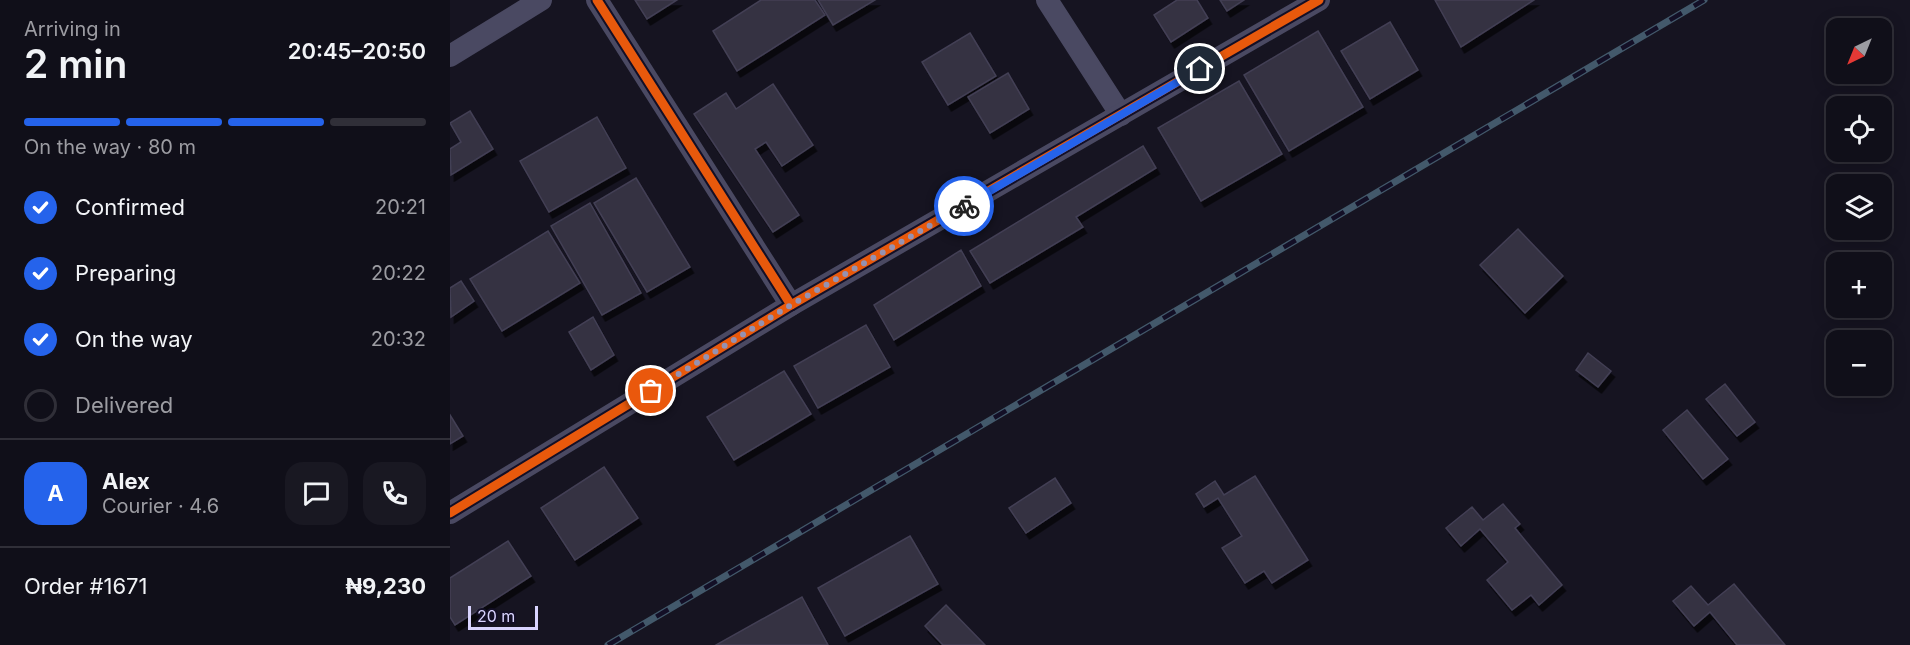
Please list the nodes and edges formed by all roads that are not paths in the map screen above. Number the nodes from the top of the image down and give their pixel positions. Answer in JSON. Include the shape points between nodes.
{"nodes":[{"id":1,"x":541,"y":0,"type":"edge"},
{"id":2,"x":597,"y":0,"type":"edge"},
{"id":3,"x":1047,"y":0,"type":"edge"},
{"id":4,"x":1319,"y":0,"type":"edge"},
{"id":5,"x":450,"y":56,"type":"edge"},
{"id":6,"x":1120,"y":115,"type":"junction"},
{"id":7,"x":791,"y":305,"type":"junction"},
{"id":8,"x":450,"y":513,"type":"edge"}],
"edges":[{"from":1,"to":5,"type":"street"},
{"from":2,"to":7,"type":"street"},
{"from":3,"to":6,"type":"street"},
{"from":4,"to":6,"type":"street"},
{"from":6,"to":7,"type":"street"},
{"from":7,"to":8,"type":"street"}]}
